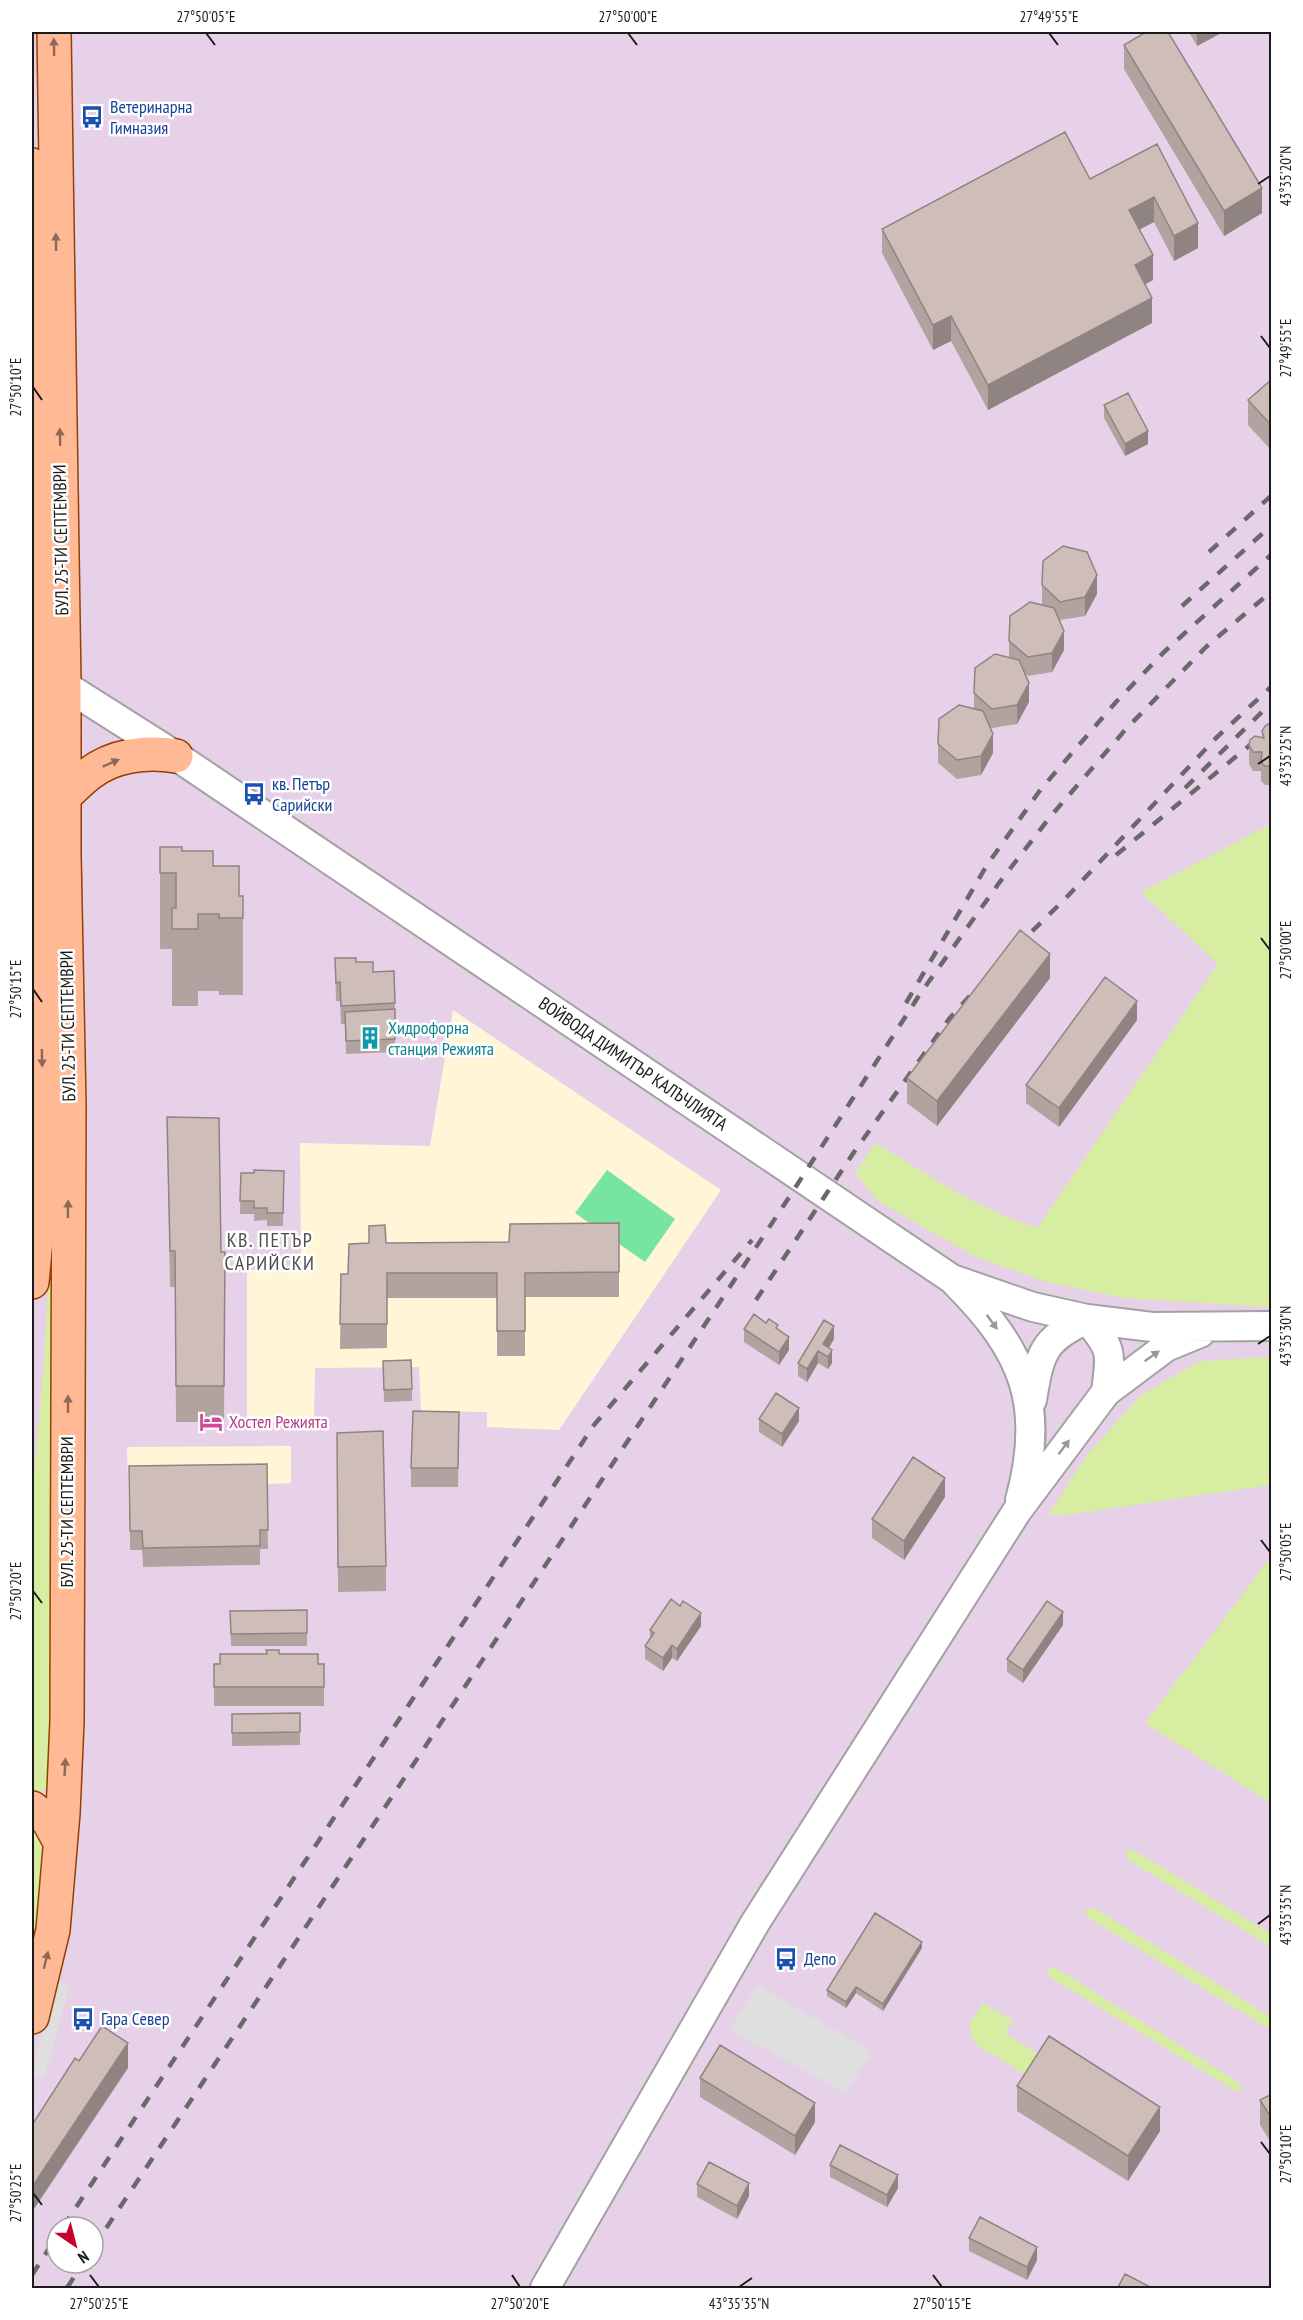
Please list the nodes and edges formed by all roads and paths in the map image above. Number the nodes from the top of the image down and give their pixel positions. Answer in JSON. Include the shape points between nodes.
{"nodes":[{"id":1,"x":54,"y":32,"type":"edge"},
{"id":2,"x":32,"y":165,"type":"edge"},
{"id":3,"x":50,"y":684,"type":"junction"},
{"id":4,"x":176,"y":756,"type":"junction"},
{"id":5,"x":64,"y":797,"type":"junction"},
{"id":6,"x":952,"y":1279,"type":"junction"},
{"id":7,"x":32,"y":1282,"type":"edge"},
{"id":8,"x":1087,"y":1319,"type":"junction"},
{"id":9,"x":1272,"y":1326,"type":"edge"},
{"id":10,"x":1212,"y":1327,"type":"junction"},
{"id":11,"x":1106,"y":1392,"type":"junction"},
{"id":12,"x":1031,"y":1409,"type":"junction"},
{"id":13,"x":1017,"y":1511,"type":"junction"},
{"id":14,"x":32,"y":1808,"type":"edge"},
{"id":15,"x":60,"y":1842,"type":"junction"},
{"id":16,"x":32,"y":2017,"type":"edge"},
{"id":17,"x":545,"y":2289,"type":"edge"}],
"edges":[{"from":3,"to":1,"type":"main road","name":"БУЛ. 25-ТИ СЕПТЕМВРИ","one_way":true},
{"from":2,"to":3,"type":"main road","name":"БУЛ. 25-ТИ СЕПТЕМВРИ"},
{"from":3,"to":4,"type":"street","name":"ВОЙВОДА ДИМИТЪР КАЛЪЧЛИЯТА"},
{"from":3,"to":5,"type":"main road","name":"БУЛ. 25-ТИ СЕПТЕМВРИ"},
{"from":3,"to":7,"type":"main road","name":"БУЛ. 25-ТИ СЕПТЕМВРИ","one_way":true,"via":[[43,1106]]},
{"from":5,"to":4,"type":"main road","one_way":true,"via":[[90,772],[126,756]]},
{"from":4,"to":6,"type":"street","name":"ВОЙВОДА ДИМИТЪР КАЛЪЧЛИЯТА"},
{"from":15,"to":5,"type":"main road","name":"БУЛ. 25-ТИ СЕПТЕМВРИ","one_way":true,"via":[[67,1721],[69,1105]]},
{"from":6,"to":8,"type":"street","name":"ВОЙВОДА ДИМИТЪР КАЛЪЧЛИЯТА","via":[[1033,1307]]},
{"from":6,"to":12,"type":"street","one_way":true,"via":[[983,1310],[1003,1338],[1022,1373]]},
{"from":8,"to":10,"type":"street","name":"ВОЙВОДА ДИМИТЪР КАЛЪЧЛИЯТА","via":[[1152,1328]]},
{"from":8,"to":11,"type":"street","via":[[1106,1342],[1110,1359]]},
{"from":8,"to":12,"type":"street","via":[[1062,1330],[1043,1353]]},
{"from":9,"to":10,"type":"street","name":"ВОЙВОДА ДИМИТЪР КАЛЪЧЛИЯТА"},
{"from":11,"to":10,"type":"street","one_way":true,"via":[[1166,1347]]},
{"from":13,"to":11,"type":"street","one_way":true},
{"from":12,"to":13,"type":"street","via":[[1028,1471]]},
{"from":13,"to":17,"type":"street","via":[[754,1923]]},
{"from":14,"to":15,"type":"main road","via":[[48,1820]]},
{"from":16,"to":15,"type":"main road","name":"БУЛ. 25-ТИ СЕПТЕМВРИ","one_way":true,"via":[[53,1930]]}]}
